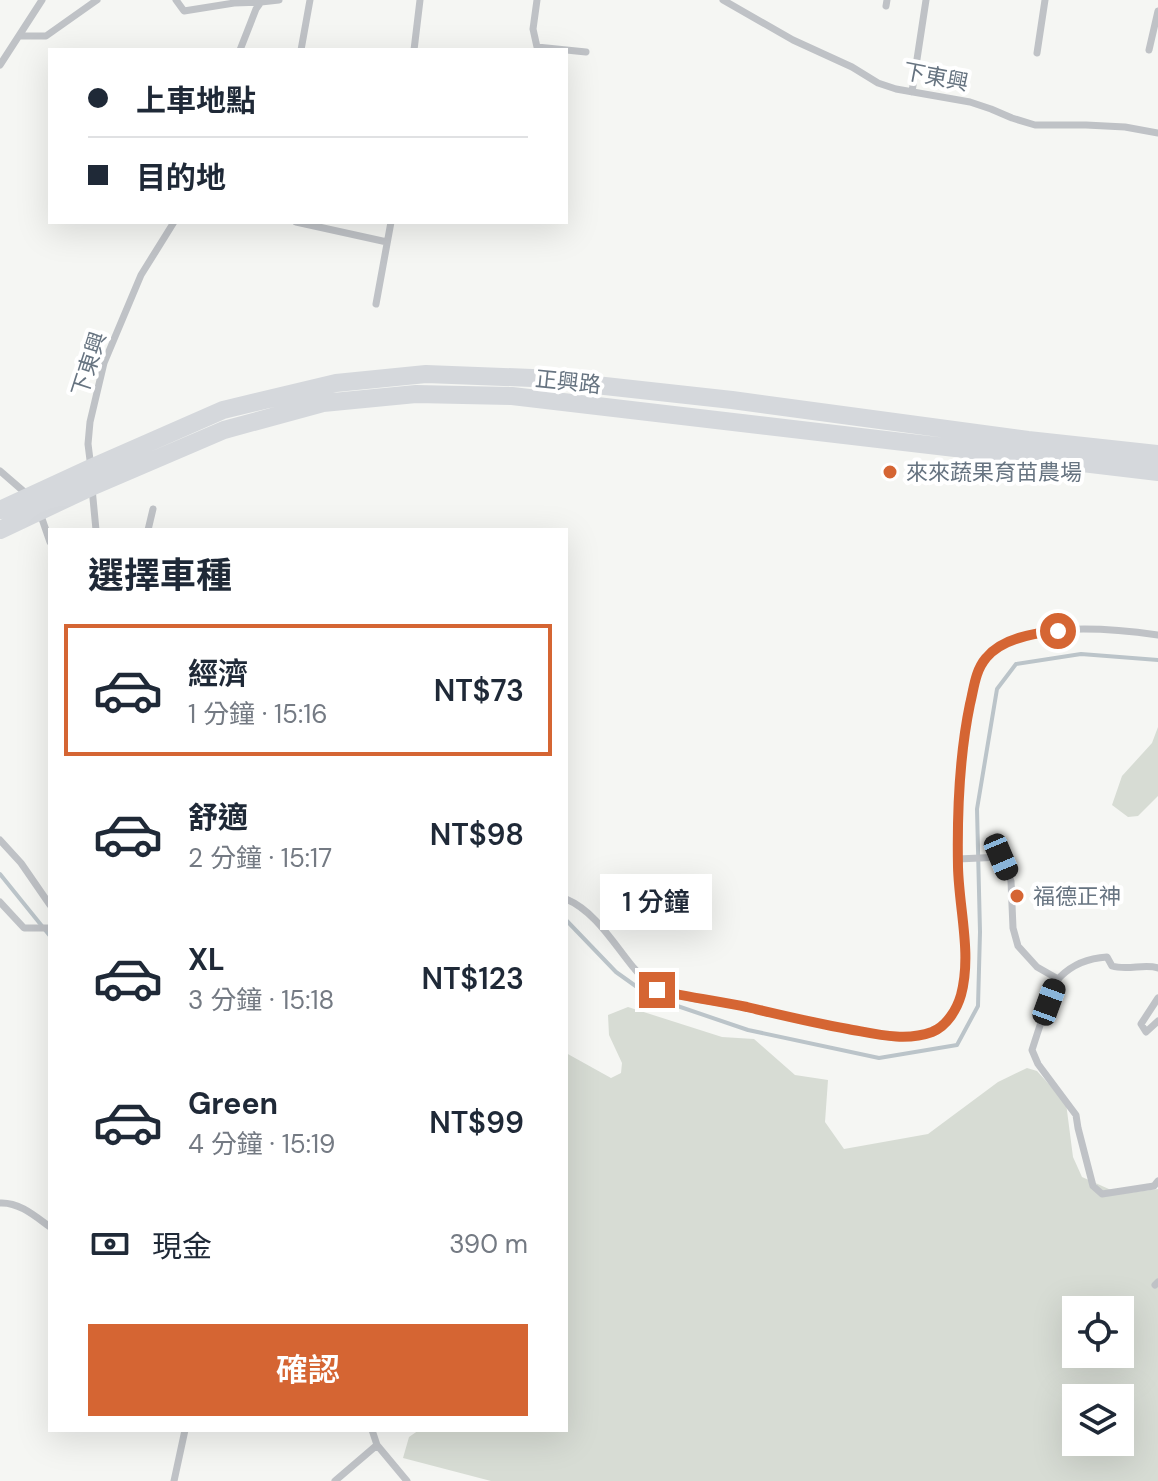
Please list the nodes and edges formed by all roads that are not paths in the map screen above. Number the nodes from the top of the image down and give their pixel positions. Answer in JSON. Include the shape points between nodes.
{"nodes":[{"id":1,"x":42,"y":0,"type":"edge"},
{"id":2,"x":97,"y":0,"type":"edge"},
{"id":3,"x":176,"y":0,"type":"edge"},
{"id":4,"x":279,"y":0,"type":"edge"},
{"id":5,"x":310,"y":0,"type":"edge"},
{"id":6,"x":420,"y":0,"type":"edge"},
{"id":7,"x":537,"y":0,"type":"edge"},
{"id":8,"x":723,"y":0,"type":"edge"},
{"id":9,"x":926,"y":0,"type":"edge"},
{"id":10,"x":1045,"y":0,"type":"edge"},
{"id":11,"x":261,"y":2,"type":"edge"},
{"id":12,"x":1158,"y":11,"type":"edge"},
{"id":13,"x":19,"y":36,"type":"junction"},
{"id":14,"x":241,"y":48,"type":"edge"},
{"id":15,"x":301,"y":48,"type":"edge"},
{"id":16,"x":414,"y":48,"type":"edge"},
{"id":17,"x":547,"y":48,"type":"edge"},
{"id":18,"x":568,"y":50,"type":"edge"},
{"id":19,"x":1149,"y":50,"type":"dead end"},
{"id":20,"x":586,"y":52,"type":"dead end"},
{"id":21,"x":1037,"y":53,"type":"dead end"},
{"id":22,"x":0,"y":65,"type":"edge"},
{"id":23,"x":912,"y":92,"type":"junction"},
{"id":24,"x":1158,"y":133,"type":"edge"},
{"id":25,"x":173,"y":224,"type":"edge"},
{"id":26,"x":305,"y":224,"type":"edge"},
{"id":27,"x":391,"y":224,"type":"edge"},
{"id":28,"x":387,"y":242,"type":"junction"},
{"id":29,"x":376,"y":304,"type":"dead end"},
{"id":30,"x":1158,"y":454,"type":"edge"},
{"id":31,"x":0,"y":471,"type":"edge"},
{"id":32,"x":1158,"y":472,"type":"edge"},
{"id":33,"x":91,"y":477,"type":"junction"},
{"id":34,"x":34,"y":504,"type":"junction"},
{"id":35,"x":153,"y":509,"type":"dead end"},
{"id":36,"x":0,"y":510,"type":"edge"},
{"id":37,"x":96,"y":528,"type":"edge"},
{"id":38,"x":148,"y":528,"type":"edge"},
{"id":39,"x":0,"y":530,"type":"edge"},
{"id":40,"x":48,"y":537,"type":"edge"},
{"id":41,"x":1158,"y":635,"type":"edge"},
{"id":42,"x":0,"y":840,"type":"edge"},
{"id":43,"x":959,"y":859,"type":"junction"},
{"id":44,"x":568,"y":900,"type":"edge"},
{"id":45,"x":0,"y":902,"type":"edge"},
{"id":46,"x":48,"y":902,"type":"edge"},
{"id":47,"x":48,"y":928,"type":"edge"},
{"id":48,"x":1158,"y":968,"type":"edge"},
{"id":49,"x":1058,"y":979,"type":"junction"},
{"id":50,"x":1158,"y":998,"type":"edge"},
{"id":51,"x":1158,"y":1021,"type":"edge"},
{"id":52,"x":1158,"y":1181,"type":"edge"},
{"id":53,"x":0,"y":1203,"type":"edge"},
{"id":54,"x":48,"y":1226,"type":"edge"},
{"id":55,"x":185,"y":1432,"type":"edge"},
{"id":56,"x":373,"y":1432,"type":"edge"},
{"id":57,"x":377,"y":1445,"type":"junction"},
{"id":58,"x":174,"y":1481,"type":"edge"},
{"id":59,"x":335,"y":1481,"type":"edge"},
{"id":60,"x":407,"y":1481,"type":"edge"}],
"edges":[{"from":1,"to":13,"type":"lane"},
{"from":2,"to":13,"type":"lane","via":[[46,36]]},
{"from":3,"to":11,"type":"lane","via":[[184,11]]},
{"from":4,"to":11,"type":"lane"},
{"from":5,"to":15,"type":"lane"},
{"from":6,"to":16,"type":"lane"},
{"from":7,"to":17,"type":"lane","via":[[533,29],[537,47]]},
{"from":8,"to":23,"type":"lane","name":"下東興","via":[[878,83]]},
{"from":9,"to":23,"type":"lane"},
{"from":10,"to":21,"type":"lane"},
{"from":11,"to":14,"type":"lane"},
{"from":12,"to":19,"type":"lane"},
{"from":13,"to":22,"type":"lane"},
{"from":18,"to":20,"type":"lane"},
{"from":23,"to":24,"type":"lane","name":"下東興","via":[[970,102],[1035,125]]},
{"from":25,"to":33,"type":"lane","name":"下東興","via":[[141,275],[104,363],[90,422]]},
{"from":26,"to":28,"type":"lane"},
{"from":27,"to":28,"type":"lane"},
{"from":28,"to":29,"type":"lane"},
{"from":30,"to":33,"type":"main road","name":"正興路","via":[[579,383],[426,374],[336,383],[223,410]]},
{"from":31,"to":34,"type":"lane"},
{"from":32,"to":33,"type":"main road","name":"正興路","via":[[512,396],[416,394],[323,403],[224,430]]},
{"from":33,"to":34,"type":"main road","name":"正興路"},
{"from":33,"to":37,"type":"lane","name":"下東興"},
{"from":34,"to":36,"type":"main road","name":"正興路"},
{"from":34,"to":39,"type":"main road","name":"正興路"},
{"from":34,"to":40,"type":"lane"},
{"from":35,"to":38,"type":"lane"},
{"from":41,"to":43,"type":"lane","via":[[1086,629],[1036,633],[987,657],[977,672],[962,755]]},
{"from":42,"to":46,"type":"lane"},
{"from":43,"to":44,"type":"lane","via":[[962,993],[947,1021],[918,1036],[892,1037],[806,1022],[657,990],[590,914]]},
{"from":43,"to":49,"type":"lane","via":[[1001,857],[1011,881],[1018,946],[1037,967]]},
{"from":45,"to":47,"type":"lane","via":[[24,928]]},
{"from":48,"to":49,"type":"lane","via":[[1122,969],[1107,957],[1091,958]]},
{"from":49,"to":52,"type":"lane","via":[[1032,1050],[1076,1115],[1093,1186],[1102,1194]]},
{"from":50,"to":51,"type":"lane","via":[[1141,1024],[1146,1032]]},
{"from":53,"to":54,"type":"lane","via":[[11,1203]]},
{"from":55,"to":58,"type":"lane"},
{"from":56,"to":57,"type":"lane"},
{"from":57,"to":59,"type":"lane"},
{"from":57,"to":60,"type":"lane"}]}
